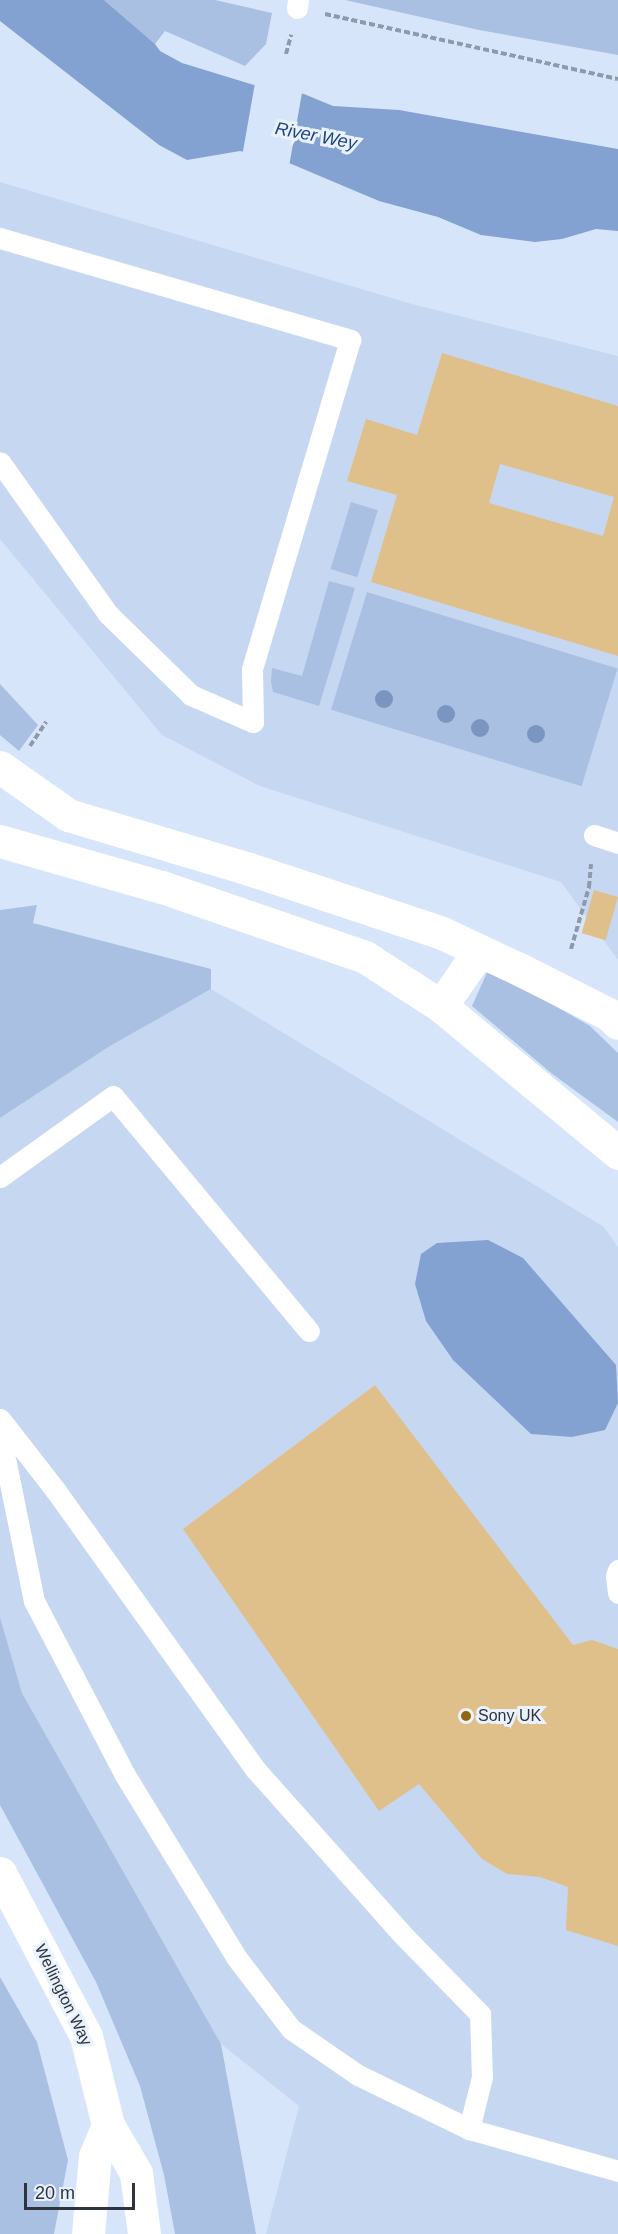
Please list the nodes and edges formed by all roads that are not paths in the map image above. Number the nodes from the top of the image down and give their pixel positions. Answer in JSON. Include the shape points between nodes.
{"nodes":[{"id":1,"x":0,"y":238,"type":"edge"},
{"id":2,"x":0,"y":462,"type":"edge"},
{"id":3,"x":12,"y":761,"type":"edge"},
{"id":4,"x":0,"y":842,"type":"edge"},
{"id":5,"x":593,"y":843,"type":"road end"},
{"id":6,"x":618,"y":843,"type":"edge"},
{"id":7,"x":479,"y":951,"type":"junction"},
{"id":8,"x":441,"y":1006,"type":"junction"},
{"id":9,"x":615,"y":1015,"type":"edge"},
{"id":10,"x":618,"y":1153,"type":"edge"},
{"id":11,"x":0,"y":1177,"type":"edge"},
{"id":12,"x":309,"y":1331,"type":"dead end"},
{"id":13,"x":0,"y":1419,"type":"edge"},
{"id":14,"x":0,"y":1434,"type":"edge"},
{"id":15,"x":618,"y":1570,"type":"edge"},
{"id":16,"x":618,"y":1593,"type":"edge"},
{"id":17,"x":0,"y":1873,"type":"edge"},
{"id":18,"x":108,"y":2125,"type":"junction"},
{"id":19,"x":469,"y":2129,"type":"junction"},
{"id":20,"x":618,"y":2171,"type":"edge"},
{"id":21,"x":88,"y":2234,"type":"edge"},
{"id":22,"x":144,"y":2234,"type":"edge"}],
"edges":[{"from":1,"to":2,"type":"lane","via":[[350,340],[252,669],[253,722],[191,695],[108,614]]},
{"from":3,"to":7,"type":"street","via":[[68,815],[249,869],[442,933]]},
{"from":4,"to":8,"type":"street","via":[[162,887],[365,957]]},
{"from":5,"to":6,"type":"lane"},
{"from":7,"to":8,"type":"street"},
{"from":7,"to":9,"type":"street"},
{"from":8,"to":10,"type":"street"},
{"from":11,"to":12,"type":"lane","via":[[113,1096]]},
{"from":13,"to":19,"type":"lane","via":[[255,1769],[400,1932],[480,2014],[482,2077]]},
{"from":14,"to":19,"type":"lane","via":[[34,1601],[125,1775],[236,1957],[291,2029],[358,2075]]},
{"from":15,"to":16,"type":"lane"},
{"from":17,"to":18,"type":"street","name":"Wellington Way","via":[[86,2036]]},
{"from":18,"to":21,"type":"street","via":[[95,2156]]},
{"from":18,"to":22,"type":"street","name":"Wellington Way","via":[[136,2173]]},
{"from":19,"to":20,"type":"lane"}]}
